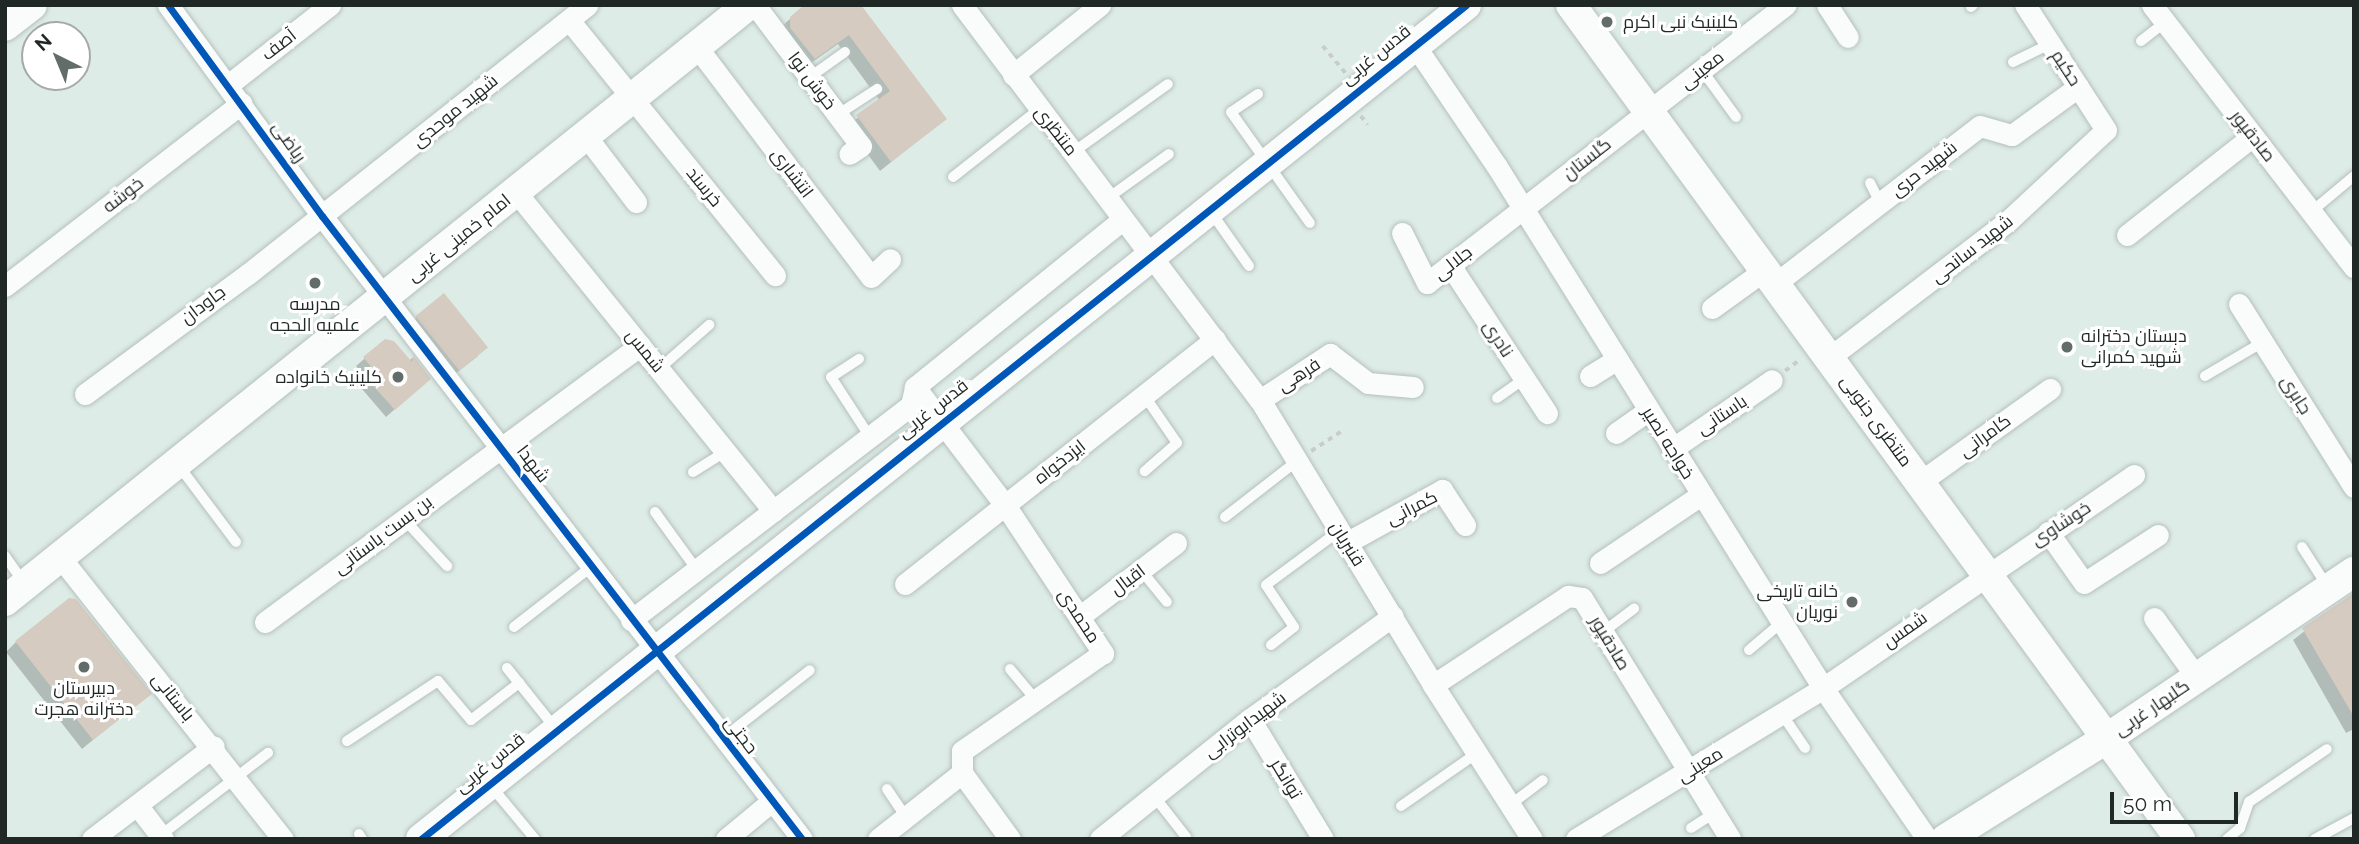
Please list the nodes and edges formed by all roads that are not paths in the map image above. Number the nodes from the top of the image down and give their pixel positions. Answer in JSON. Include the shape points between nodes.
{"nodes":[{"id":1,"x":32,"y":5,"type":"edge"},
{"id":2,"x":168,"y":5,"type":"edge"},
{"id":3,"x":330,"y":5,"type":"edge"},
{"id":4,"x":587,"y":5,"type":"edge"},
{"id":5,"x":748,"y":5,"type":"edge"},
{"id":6,"x":755,"y":5,"type":"edge"},
{"id":7,"x":962,"y":5,"type":"edge"},
{"id":8,"x":1100,"y":5,"type":"edge"},
{"id":9,"x":1466,"y":5,"type":"edge"},
{"id":10,"x":1571,"y":5,"type":"edge"},
{"id":11,"x":1786,"y":5,"type":"edge"},
{"id":12,"x":1827,"y":5,"type":"edge"},
{"id":13,"x":2025,"y":5,"type":"edge"},
{"id":14,"x":2158,"y":14,"type":"edge"},
{"id":15,"x":569,"y":20,"type":"junction"},
{"id":16,"x":5,"y":26,"type":"edge"},
{"id":17,"x":1848,"y":37,"type":"dead end"},
{"id":18,"x":2141,"y":41,"type":"dead end"},
{"id":19,"x":1414,"y":44,"type":"junction"},
{"id":20,"x":2050,"y":44,"type":"junction"},
{"id":21,"x":697,"y":47,"type":"junction"},
{"id":22,"x":845,"y":52,"type":"dead end"},
{"id":23,"x":2013,"y":62,"type":"dead end"},
{"id":24,"x":1702,"y":70,"type":"junction"},
{"id":25,"x":1013,"y":75,"type":"junction"},
{"id":26,"x":810,"y":77,"type":"junction"},
{"id":27,"x":1168,"y":84,"type":"dead end"},
{"id":28,"x":228,"y":85,"type":"junction"},
{"id":29,"x":2078,"y":88,"type":"junction"},
{"id":30,"x":877,"y":89,"type":"dead end"},
{"id":31,"x":1258,"y":94,"type":"dead end"},
{"id":32,"x":632,"y":99,"type":"junction"},
{"id":33,"x":242,"y":103,"type":"junction"},
{"id":34,"x":1039,"y":109,"type":"junction"},
{"id":35,"x":1651,"y":109,"type":"junction"},
{"id":36,"x":837,"y":115,"type":"junction"},
{"id":37,"x":1736,"y":117,"type":"dead end"},
{"id":38,"x":2106,"y":130,"type":"joint"},
{"id":39,"x":586,"y":136,"type":"junction"},
{"id":40,"x":2253,"y":136,"type":"junction"},
{"id":41,"x":1072,"y":153,"type":"junction"},
{"id":42,"x":849,"y":154,"type":"dead end"},
{"id":43,"x":1169,"y":155,"type":"dead end"},
{"id":44,"x":1267,"y":163,"type":"junction"},
{"id":45,"x":2354,"y":176,"type":"edge"},
{"id":46,"x":953,"y":177,"type":"dead end"},
{"id":47,"x":1870,"y":183,"type":"dead end"},
{"id":48,"x":516,"y":192,"type":"junction"},
{"id":49,"x":1108,"y":198,"type":"junction"},
{"id":50,"x":636,"y":202,"type":"dead end"},
{"id":51,"x":1880,"y":203,"type":"junction"},
{"id":52,"x":1209,"y":209,"type":"junction"},
{"id":53,"x":1522,"y":209,"type":"junction"},
{"id":54,"x":2311,"y":212,"type":"junction"},
{"id":55,"x":322,"y":216,"type":"junction"},
{"id":56,"x":1124,"y":219,"type":"junction"},
{"id":57,"x":1310,"y":223,"type":"dead end"},
{"id":58,"x":1402,"y":233,"type":"dead end"},
{"id":59,"x":2127,"y":235,"type":"dead end"},
{"id":60,"x":1152,"y":256,"type":"junction"},
{"id":61,"x":890,"y":259,"type":"dead end"},
{"id":62,"x":1450,"y":265,"type":"junction"},
{"id":63,"x":1249,"y":266,"type":"dead end"},
{"id":64,"x":2354,"y":267,"type":"edge"},
{"id":65,"x":775,"y":275,"type":"dead end"},
{"id":66,"x":1771,"y":276,"type":"junction"},
{"id":67,"x":5,"y":286,"type":"edge"},
{"id":68,"x":387,"y":295,"type":"junction"},
{"id":69,"x":2238,"y":304,"type":"dead end"},
{"id":70,"x":1712,"y":308,"type":"dead end"},
{"id":71,"x":709,"y":325,"type":"dead end"},
{"id":72,"x":1214,"y":340,"type":"junction"},
{"id":73,"x":2263,"y":342,"type":"junction"},
{"id":74,"x":640,"y":346,"type":"junction"},
{"id":75,"x":1825,"y":351,"type":"junction"},
{"id":76,"x":859,"y":359,"type":"dead end"},
{"id":77,"x":1616,"y":360,"type":"junction"},
{"id":78,"x":659,"y":369,"type":"junction"},
{"id":79,"x":1590,"y":376,"type":"dead end"},
{"id":80,"x":2205,"y":376,"type":"dead end"},
{"id":81,"x":1524,"y":379,"type":"junction"},
{"id":82,"x":1772,"y":380,"type":"road end"},
{"id":83,"x":915,"y":387,"type":"junction"},
{"id":84,"x":1413,"y":387,"type":"dead end"},
{"id":85,"x":2050,"y":389,"type":"dead end"},
{"id":86,"x":85,"y":394,"type":"dead end"},
{"id":87,"x":1144,"y":396,"type":"junction"},
{"id":88,"x":1497,"y":398,"type":"dead end"},
{"id":89,"x":1260,"y":400,"type":"junction"},
{"id":90,"x":1648,"y":411,"type":"junction"},
{"id":91,"x":1547,"y":413,"type":"dead end"},
{"id":92,"x":941,"y":424,"type":"junction"},
{"id":93,"x":1616,"y":433,"type":"dead end"},
{"id":94,"x":870,"y":437,"type":"junction"},
{"id":95,"x":501,"y":447,"type":"junction"},
{"id":96,"x":1672,"y":449,"type":"junction"},
{"id":97,"x":725,"y":452,"type":"junction"},
{"id":98,"x":1297,"y":461,"type":"junction"},
{"id":99,"x":177,"y":464,"type":"junction"},
{"id":100,"x":1145,"y":471,"type":"dead end"},
{"id":101,"x":693,"y":472,"type":"dead end"},
{"id":102,"x":2134,"y":475,"type":"dead end"},
{"id":103,"x":1920,"y":482,"type":"junction"},
{"id":104,"x":2354,"y":487,"type":"edge"},
{"id":105,"x":1701,"y":495,"type":"junction"},
{"id":106,"x":1005,"y":505,"type":"junction"},
{"id":107,"x":773,"y":511,"type":"junction"},
{"id":108,"x":655,"y":512,"type":"dead end"},
{"id":109,"x":1225,"y":517,"type":"dead end"},
{"id":110,"x":404,"y":519,"type":"junction"},
{"id":111,"x":1465,"y":525,"type":"dead end"},
{"id":112,"x":2048,"y":532,"type":"junction"},
{"id":113,"x":2158,"y":535,"type":"dead end"},
{"id":114,"x":1343,"y":537,"type":"junction"},
{"id":115,"x":236,"y":542,"type":"dead end"},
{"id":116,"x":1176,"y":543,"type":"dead end"},
{"id":117,"x":2302,"y":547,"type":"dead end"},
{"id":118,"x":5,"y":556,"type":"edge"},
{"id":119,"x":60,"y":557,"type":"junction"},
{"id":120,"x":1600,"y":563,"type":"dead end"},
{"id":121,"x":447,"y":566,"type":"dead end"},
{"id":122,"x":592,"y":567,"type":"junction"},
{"id":123,"x":697,"y":570,"type":"junction"},
{"id":124,"x":1141,"y":570,"type":"junction"},
{"id":125,"x":1987,"y":572,"type":"junction"},
{"id":126,"x":2354,"y":572,"type":"edge"},
{"id":127,"x":905,"y":584,"type":"dead end"},
{"id":128,"x":2329,"y":589,"type":"junction"},
{"id":129,"x":15,"y":593,"type":"edge"},
{"id":130,"x":1167,"y":602,"type":"dead end"},
{"id":131,"x":1634,"y":610,"type":"dead end"},
{"id":132,"x":1393,"y":616,"type":"junction"},
{"id":133,"x":1079,"y":617,"type":"junction"},
{"id":134,"x":2154,"y":618,"type":"dead end"},
{"id":135,"x":631,"y":620,"type":"junction"},
{"id":136,"x":265,"y":622,"type":"dead end"},
{"id":137,"x":1781,"y":623,"type":"junction"},
{"id":138,"x":514,"y":627,"type":"dead end"},
{"id":139,"x":1603,"y":632,"type":"junction"},
{"id":140,"x":1271,"y":645,"type":"dead end"},
{"id":141,"x":1749,"y":650,"type":"dead end"},
{"id":142,"x":655,"y":651,"type":"junction"},
{"id":143,"x":507,"y":668,"type":"dead end"},
{"id":144,"x":1010,"y":669,"type":"dead end"},
{"id":145,"x":810,"y":670,"type":"dead end"},
{"id":146,"x":2197,"y":678,"type":"junction"},
{"id":147,"x":519,"y":683,"type":"junction"},
{"id":148,"x":1433,"y":685,"type":"junction"},
{"id":149,"x":1823,"y":688,"type":"junction"},
{"id":150,"x":1036,"y":700,"type":"junction"},
{"id":151,"x":1782,"y":714,"type":"junction"},
{"id":152,"x":1250,"y":719,"type":"junction"},
{"id":153,"x":556,"y":730,"type":"junction"},
{"id":154,"x":723,"y":738,"type":"junction"},
{"id":155,"x":2106,"y":739,"type":"junction"},
{"id":156,"x":347,"y":741,"type":"dead end"},
{"id":157,"x":214,"y":746,"type":"junction"},
{"id":158,"x":1804,"y":748,"type":"dead end"},
{"id":159,"x":2328,"y":749,"type":"dead end"},
{"id":160,"x":268,"y":753,"type":"dead end"},
{"id":161,"x":1477,"y":753,"type":"junction"},
{"id":162,"x":962,"y":773,"type":"junction"},
{"id":163,"x":1688,"y":773,"type":"junction"},
{"id":164,"x":236,"y":775,"type":"junction"},
{"id":165,"x":1544,"y":780,"type":"dead end"},
{"id":166,"x":489,"y":784,"type":"junction"},
{"id":167,"x":887,"y":789,"type":"dead end"},
{"id":168,"x":1154,"y":796,"type":"junction"},
{"id":169,"x":772,"y":801,"type":"junction"},
{"id":170,"x":136,"y":805,"type":"junction"},
{"id":171,"x":1510,"y":805,"type":"junction"},
{"id":172,"x":1401,"y":806,"type":"dead end"},
{"id":173,"x":1714,"y":813,"type":"junction"},
{"id":174,"x":906,"y":817,"type":"junction"},
{"id":175,"x":2354,"y":818,"type":"edge"},
{"id":176,"x":1691,"y":828,"type":"dead end"},
{"id":177,"x":162,"y":837,"type":"edge"},
{"id":178,"x":1186,"y":837,"type":"edge"},
{"id":179,"x":92,"y":839,"type":"edge"},
{"id":180,"x":283,"y":839,"type":"edge"},
{"id":181,"x":421,"y":839,"type":"edge"},
{"id":182,"x":535,"y":839,"type":"edge"},
{"id":183,"x":726,"y":839,"type":"edge"},
{"id":184,"x":802,"y":839,"type":"edge"},
{"id":185,"x":878,"y":839,"type":"edge"},
{"id":186,"x":1010,"y":839,"type":"edge"},
{"id":187,"x":1100,"y":839,"type":"edge"},
{"id":188,"x":1323,"y":839,"type":"edge"},
{"id":189,"x":1532,"y":839,"type":"edge"},
{"id":190,"x":1576,"y":839,"type":"edge"},
{"id":191,"x":1730,"y":839,"type":"edge"},
{"id":192,"x":1927,"y":839,"type":"edge"},
{"id":193,"x":1947,"y":839,"type":"edge"},
{"id":194,"x":2180,"y":839,"type":"edge"},
{"id":195,"x":2227,"y":839,"type":"edge"},
{"id":196,"x":2315,"y":839,"type":"edge"}],
"edges":[{"from":1,"to":16,"type":"main road"},
{"from":2,"to":28,"type":"street","name":"ریاضی"},
{"from":3,"to":28,"type":"street","name":"آصف"},
{"from":4,"to":15,"type":"street","name":"شهید موحدی"},
{"from":5,"to":21,"type":"main road","name":"امام خمینی غربی"},
{"from":6,"to":26,"type":"street","name":"خوش نوا"},
{"from":7,"to":25,"type":"street","name":"منتظری"},
{"from":8,"to":25,"type":"street"},
{"from":9,"to":19,"type":"main road","name":"قدس غربی"},
{"from":10,"to":35,"type":"main road","name":"منتظری جنوبی"},
{"from":11,"to":24,"type":"street","name":"معینی"},
{"from":12,"to":17,"type":"street"},
{"from":13,"to":20,"type":"street","name":"حکیم"},
{"from":14,"to":18,"type":"lane"},
{"from":14,"to":40,"type":"street","name":"صادقپور"},
{"from":15,"to":32,"type":"street","name":"خرسند"},
{"from":15,"to":55,"type":"street","name":"شهید موحدی"},
{"from":19,"to":44,"type":"main road","name":"قدس غربی"},
{"from":19,"to":53,"type":"street","name":"خواجه نصیر"},
{"from":20,"to":23,"type":"lane"},
{"from":20,"to":29,"type":"street","name":"حکیم"},
{"from":21,"to":32,"type":"main road","name":"امام خمینی غربی"},
{"from":21,"to":61,"type":"street","name":"انتشاری","via":[[871,277]]},
{"from":22,"to":26,"type":"lane"},
{"from":24,"to":35,"type":"street","name":"معینی"},
{"from":24,"to":37,"type":"lane"},
{"from":25,"to":34,"type":"street","name":"منتظری"},
{"from":26,"to":36,"type":"street","name":"خوش نوا"},
{"from":27,"to":41,"type":"lane"},
{"from":28,"to":33,"type":"street","name":"ریاضی"},
{"from":29,"to":38,"type":"street","name":"حکیم"},
{"from":29,"to":51,"type":"street","name":"شهید حری","via":[[2012,135],[1980,126]]},
{"from":30,"to":36,"type":"lane"},
{"from":31,"to":44,"type":"lane","via":[[1231,112]]},
{"from":32,"to":39,"type":"main road","name":"امام خمینی غربی"},
{"from":32,"to":65,"type":"street","name":"خرسند"},
{"from":33,"to":55,"type":"street","name":"ریاضی"},
{"from":33,"to":67,"type":"street","name":"خوشه"},
{"from":34,"to":41,"type":"street","name":"منتظری"},
{"from":34,"to":46,"type":"lane"},
{"from":35,"to":53,"type":"street","name":"گلستان"},
{"from":35,"to":66,"type":"main road","name":"منتظری جنوبی"},
{"from":36,"to":42,"type":"street","name":"خوش نوا","via":[[861,146]]},
{"from":38,"to":75,"type":"street","name":"شهید سانحی","via":[[2009,220]]},
{"from":39,"to":48,"type":"main road","name":"امام خمینی غربی"},
{"from":39,"to":50,"type":"street"},
{"from":40,"to":54,"type":"street","name":"صادقپور"},
{"from":40,"to":59,"type":"street"},
{"from":41,"to":49,"type":"street","name":"منتظری"},
{"from":43,"to":49,"type":"lane"},
{"from":44,"to":52,"type":"main road","name":"قدس غربی"},
{"from":44,"to":57,"type":"lane"},
{"from":45,"to":54,"type":"lane"},
{"from":47,"to":51,"type":"lane"},
{"from":48,"to":68,"type":"main road","name":"امام خمینی غربی"},
{"from":48,"to":74,"type":"street","name":"شمس"},
{"from":49,"to":56,"type":"street","name":"منتظری"},
{"from":51,"to":66,"type":"street","name":"شهید حری"},
{"from":52,"to":60,"type":"main road","name":"قدس غربی"},
{"from":52,"to":63,"type":"lane"},
{"from":53,"to":62,"type":"street","name":"جلالی"},
{"from":53,"to":77,"type":"street","name":"خواجه نصیر"},
{"from":54,"to":64,"type":"street","name":"صادقپور"},
{"from":55,"to":68,"type":"street","name":"ریاضی"},
{"from":55,"to":86,"type":"street","name":"جاودان"},
{"from":56,"to":60,"type":"street","name":"منتظری"},
{"from":56,"to":83,"type":"street"},
{"from":58,"to":62,"type":"street","name":"جلالی","via":[[1427,283]]},
{"from":60,"to":72,"type":"street","name":"قنبریان"},
{"from":60,"to":92,"type":"main road","name":"قدس غربی"},
{"from":62,"to":81,"type":"street","name":"نادری"},
{"from":66,"to":70,"type":"street","name":"شهید حری"},
{"from":66,"to":75,"type":"main road","name":"منتظری جنوبی"},
{"from":68,"to":95,"type":"street","name":"شهدا"},
{"from":68,"to":99,"type":"main road","name":"امام خمینی غربی"},
{"from":69,"to":73,"type":"street","name":"جابری"},
{"from":71,"to":78,"type":"lane"},
{"from":72,"to":87,"type":"street","name":"ایزدخواه"},
{"from":72,"to":89,"type":"street","name":"قنبریان"},
{"from":73,"to":80,"type":"lane"},
{"from":73,"to":104,"type":"street","name":"جابری"},
{"from":74,"to":78,"type":"street","name":"شمس"},
{"from":74,"to":95,"type":"street","name":"شهدا"},
{"from":75,"to":103,"type":"main road","name":"منتظری جنوبی"},
{"from":76,"to":94,"type":"lane","via":[[831,377]]},
{"from":77,"to":79,"type":"street"},
{"from":77,"to":90,"type":"street","name":"خواجه نصیر"},
{"from":78,"to":97,"type":"street","name":"شمس"},
{"from":81,"to":88,"type":"lane"},
{"from":81,"to":91,"type":"street","name":"نادری"},
{"from":82,"to":96,"type":"street","name":"باستانی"},
{"from":83,"to":92,"type":"street","name":"محمدی"},
{"from":83,"to":94,"type":"street","via":[[912,405]]},
{"from":84,"to":89,"type":"street","name":"فرهی","via":[[1368,383],[1330,355]]},
{"from":85,"to":103,"type":"street","name":"کامرانی"},
{"from":87,"to":100,"type":"lane","via":[[1177,443]]},
{"from":87,"to":106,"type":"street","name":"ایزدخواه"},
{"from":89,"to":98,"type":"street","name":"قنبریان"},
{"from":90,"to":93,"type":"street"},
{"from":90,"to":96,"type":"street","name":"خواجه نصیر"},
{"from":92,"to":106,"type":"street","name":"محمدی"},
{"from":92,"to":142,"type":"main road","name":"قدس غربی"},
{"from":94,"to":107,"type":"street"},
{"from":95,"to":110,"type":"street","name":"بن بست باستانی"},
{"from":95,"to":122,"type":"street","name":"شهدا"},
{"from":96,"to":105,"type":"street","name":"خواجه نصیر"},
{"from":97,"to":101,"type":"lane"},
{"from":97,"to":107,"type":"street","name":"شمس"},
{"from":98,"to":109,"type":"lane"},
{"from":98,"to":114,"type":"street","name":"قنبریان"},
{"from":99,"to":115,"type":"lane"},
{"from":99,"to":119,"type":"main road","name":"امام خمینی غربی"},
{"from":102,"to":112,"type":"street","name":"خوشاوی"},
{"from":103,"to":125,"type":"main road","name":"منتظری جنوبی"},
{"from":105,"to":120,"type":"street"},
{"from":105,"to":137,"type":"street","name":"خواجه نصیر"},
{"from":106,"to":127,"type":"street","name":"ایزدخواه"},
{"from":106,"to":133,"type":"street","name":"محمدی"},
{"from":107,"to":123,"type":"street"},
{"from":108,"to":123,"type":"lane"},
{"from":110,"to":121,"type":"lane"},
{"from":110,"to":136,"type":"street","name":"بن بست باستانی"},
{"from":111,"to":114,"type":"street","name":"کمرانی","via":[[1442,490]]},
{"from":112,"to":113,"type":"street","via":[[2084,583]]},
{"from":112,"to":125,"type":"street","name":"خوشاوی"},
{"from":114,"to":132,"type":"street","name":"قنبریان"},
{"from":114,"to":140,"type":"lane","via":[[1266,585],[1294,627]]},
{"from":116,"to":124,"type":"street","name":"اقبال"},
{"from":117,"to":128,"type":"lane"},
{"from":118,"to":129,"type":"lane"},
{"from":119,"to":129,"type":"main road","name":"امام خمینی غربی"},
{"from":119,"to":157,"type":"street","name":"باستانی"},
{"from":122,"to":135,"type":"street","name":"شهدا"},
{"from":122,"to":138,"type":"lane"},
{"from":123,"to":135,"type":"street"},
{"from":124,"to":130,"type":"lane"},
{"from":124,"to":133,"type":"street","name":"اقبال"},
{"from":125,"to":149,"type":"street","name":"شمس"},
{"from":125,"to":155,"type":"main road","name":"منتظری جنوبی"},
{"from":126,"to":128,"type":"main road","name":"گلبهار غربی"},
{"from":128,"to":146,"type":"main road","name":"گلبهار غربی"},
{"from":131,"to":139,"type":"lane"},
{"from":132,"to":148,"type":"street","name":"قنبریان"},
{"from":132,"to":152,"type":"street","name":"شهیدابوترابی"},
{"from":133,"to":150,"type":"street","name":"محمدی","via":[[1103,653]]},
{"from":134,"to":146,"type":"street"},
{"from":135,"to":142,"type":"street","name":"شهدا"},
{"from":137,"to":141,"type":"lane"},
{"from":137,"to":149,"type":"street","name":"خواجه نصیر"},
{"from":139,"to":148,"type":"street","name":"صادقپور","via":[[1582,598],[1568,596]]},
{"from":139,"to":163,"type":"street","name":"صادقپور"},
{"from":142,"to":153,"type":"main road","name":"قدس غربی"},
{"from":142,"to":154,"type":"street","name":"حجتی"},
{"from":143,"to":147,"type":"lane"},
{"from":144,"to":150,"type":"lane"},
{"from":145,"to":154,"type":"lane"},
{"from":146,"to":155,"type":"main road","name":"گلبهار غربی"},
{"from":147,"to":153,"type":"lane"},
{"from":147,"to":156,"type":"lane","via":[[471,720],[438,681]]},
{"from":148,"to":161,"type":"street","name":"قنبریان"},
{"from":149,"to":151,"type":"street","name":"معینی"},
{"from":149,"to":192,"type":"street","name":"خواجه نصیر"},
{"from":150,"to":162,"type":"street","name":"محمدی","via":[[962,751]]},
{"from":151,"to":158,"type":"lane"},
{"from":151,"to":163,"type":"street","name":"معینی"},
{"from":152,"to":168,"type":"street","name":"شهیدابوترابی"},
{"from":152,"to":188,"type":"street","name":"توانگر"},
{"from":153,"to":166,"type":"main road","name":"قدس غربی"},
{"from":154,"to":169,"type":"street","name":"حجتی"},
{"from":155,"to":193,"type":"main road","name":"گلبهار غربی"},
{"from":155,"to":194,"type":"main road","name":"منتظری جنوبی"},
{"from":157,"to":164,"type":"street","name":"باستانی"},
{"from":157,"to":170,"type":"street"},
{"from":159,"to":195,"type":"lane","via":[[2249,802],[2240,828]]},
{"from":160,"to":164,"type":"lane"},
{"from":161,"to":171,"type":"street","name":"قنبریان"},
{"from":161,"to":172,"type":"lane"},
{"from":162,"to":174,"type":"street"},
{"from":162,"to":186,"type":"street"},
{"from":163,"to":173,"type":"street","name":"صادقپور"},
{"from":163,"to":190,"type":"street","name":"معینی"},
{"from":164,"to":177,"type":"lane"},
{"from":164,"to":180,"type":"street","name":"باستانی"},
{"from":165,"to":171,"type":"lane"},
{"from":166,"to":181,"type":"main road","name":"قدس غربی"},
{"from":166,"to":182,"type":"lane"},
{"from":167,"to":174,"type":"lane"},
{"from":168,"to":178,"type":"lane"},
{"from":168,"to":187,"type":"street","name":"شهیدابوترابی"},
{"from":169,"to":183,"type":"street"},
{"from":169,"to":184,"type":"street","name":"حجتی"},
{"from":170,"to":177,"type":"street"},
{"from":170,"to":179,"type":"street"},
{"from":171,"to":189,"type":"street","name":"قنبریان"},
{"from":173,"to":176,"type":"lane"},
{"from":173,"to":191,"type":"street","name":"صادقپور"},
{"from":174,"to":185,"type":"street"},
{"from":175,"to":196,"type":"lane"}]}
